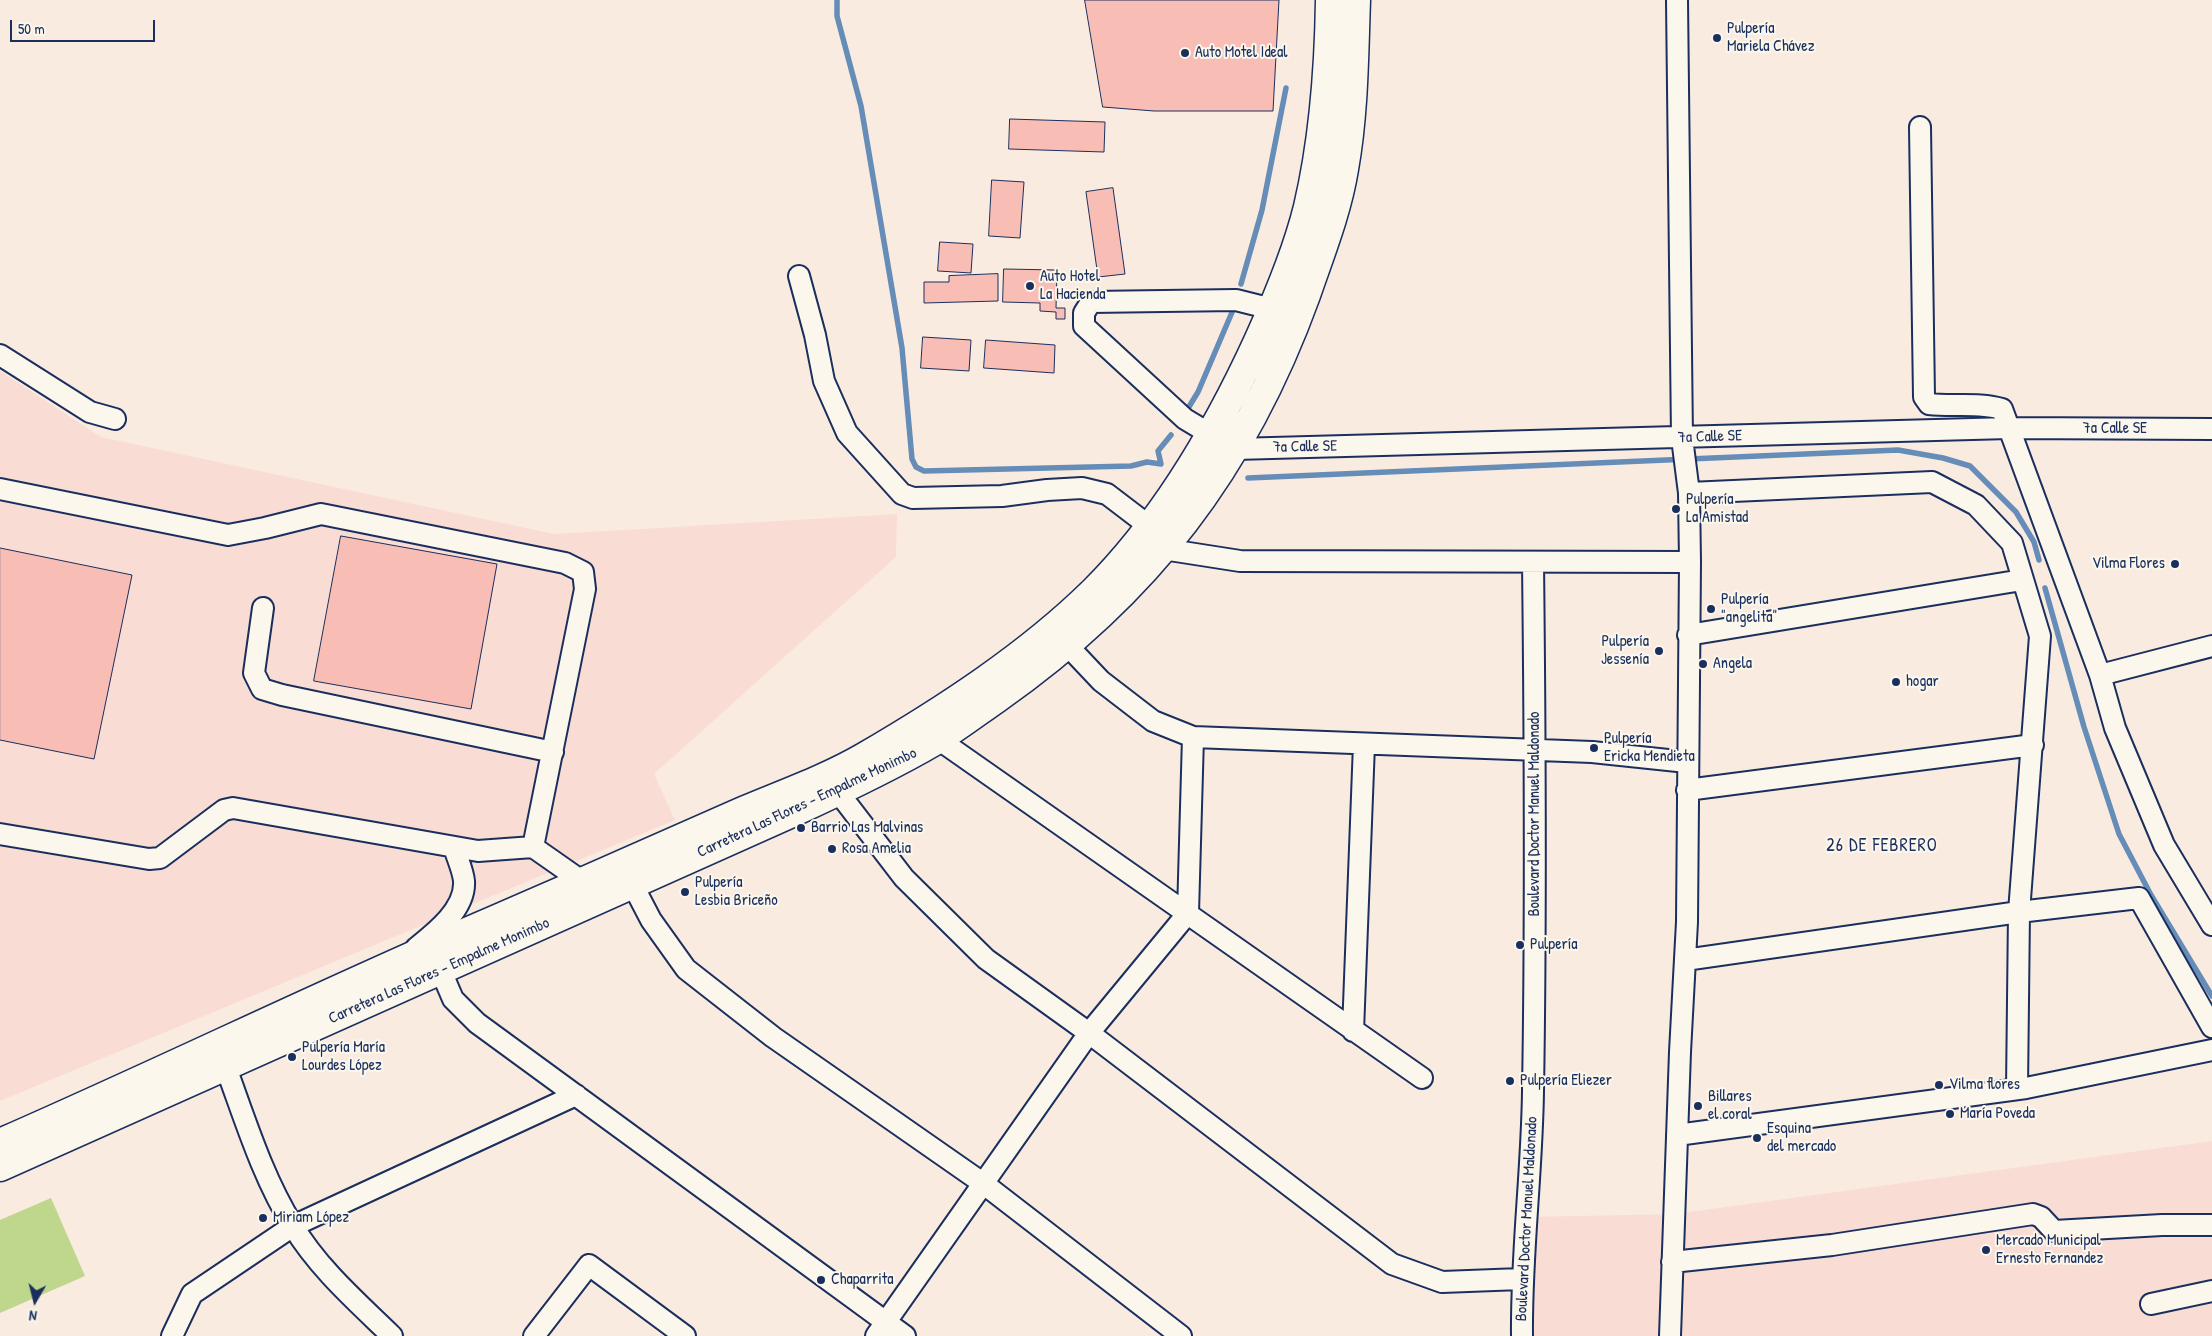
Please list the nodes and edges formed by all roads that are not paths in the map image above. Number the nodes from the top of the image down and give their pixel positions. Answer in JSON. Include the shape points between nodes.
{"nodes":[{"id":1,"x":1330,"y":0,"type":"edge"},
{"id":2,"x":1356,"y":0,"type":"edge"},
{"id":3,"x":1677,"y":0,"type":"edge"},
{"id":4,"x":1920,"y":127,"type":"dead end"},
{"id":5,"x":799,"y":276,"type":"dead end"},
{"id":6,"x":1272,"y":309,"type":"junction"},
{"id":7,"x":0,"y":355,"type":"edge"},
{"id":8,"x":115,"y":419,"type":"dead end"},
{"id":9,"x":2009,"y":428,"type":"junction"},
{"id":10,"x":2212,"y":429,"type":"edge"},
{"id":11,"x":1211,"y":435,"type":"junction"},
{"id":12,"x":1683,"y":441,"type":"junction"},
{"id":13,"x":1235,"y":449,"type":"junction"},
{"id":14,"x":1688,"y":484,"type":"junction"},
{"id":15,"x":0,"y":489,"type":"edge"},
{"id":16,"x":1149,"y":526,"type":"junction"},
{"id":17,"x":1163,"y":549,"type":"junction"},
{"id":18,"x":1533,"y":562,"type":"junction"},
{"id":19,"x":1690,"y":562,"type":"junction"},
{"id":20,"x":2022,"y":580,"type":"junction"},
{"id":21,"x":263,"y":608,"type":"dead end"},
{"id":22,"x":1688,"y":634,"type":"junction"},
{"id":23,"x":1066,"y":645,"type":"junction"},
{"id":24,"x":2212,"y":646,"type":"edge"},
{"id":25,"x":2100,"y":675,"type":"junction"},
{"id":26,"x":1193,"y":737,"type":"junction"},
{"id":27,"x":938,"y":739,"type":"junction"},
{"id":28,"x":1364,"y":744,"type":"junction"},
{"id":29,"x":2033,"y":745,"type":"junction"},
{"id":30,"x":1536,"y":751,"type":"junction"},
{"id":31,"x":553,"y":752,"type":"junction"},
{"id":32,"x":1687,"y":762,"type":"junction"},
{"id":33,"x":1687,"y":790,"type":"junction"},
{"id":34,"x":838,"y":792,"type":"junction"},
{"id":35,"x":0,"y":834,"type":"edge"},
{"id":36,"x":454,"y":847,"type":"junction"},
{"id":37,"x":533,"y":848,"type":"junction"},
{"id":38,"x":628,"y":874,"type":"junction"},
{"id":39,"x":583,"y":882,"type":"junction"},
{"id":40,"x":2207,"y":904,"type":"edge"},
{"id":41,"x":2020,"y":912,"type":"junction"},
{"id":42,"x":1188,"y":913,"type":"junction"},
{"id":43,"x":2212,"y":926,"type":"edge"},
{"id":44,"x":400,"y":960,"type":"junction"},
{"id":45,"x":1685,"y":960,"type":"junction"},
{"id":46,"x":441,"y":971,"type":"junction"},
{"id":47,"x":2212,"y":1027,"type":"edge"},
{"id":48,"x":1353,"y":1031,"type":"junction"},
{"id":49,"x":1089,"y":1033,"type":"junction"},
{"id":50,"x":2212,"y":1050,"type":"edge"},
{"id":51,"x":219,"y":1056,"type":"junction"},
{"id":52,"x":1422,"y":1078,"type":"dead end"},
{"id":53,"x":2017,"y":1089,"type":"junction"},
{"id":54,"x":576,"y":1095,"type":"junction"},
{"id":55,"x":1677,"y":1135,"type":"junction"},
{"id":56,"x":0,"y":1143,"type":"edge"},
{"id":57,"x":0,"y":1167,"type":"edge"},
{"id":58,"x":984,"y":1184,"type":"junction"},
{"id":59,"x":2212,"y":1225,"type":"edge"},
{"id":60,"x":293,"y":1226,"type":"junction"},
{"id":61,"x":1672,"y":1262,"type":"junction"},
{"id":62,"x":1521,"y":1279,"type":"junction"},
{"id":63,"x":2212,"y":1291,"type":"edge"},
{"id":64,"x":2151,"y":1304,"type":"dead end"},
{"id":65,"x":881,"y":1329,"type":"edge"},
{"id":66,"x":172,"y":1336,"type":"edge"},
{"id":67,"x":392,"y":1336,"type":"edge"},
{"id":68,"x":534,"y":1336,"type":"edge"},
{"id":69,"x":685,"y":1336,"type":"edge"},
{"id":70,"x":905,"y":1336,"type":"edge"},
{"id":71,"x":1181,"y":1336,"type":"edge"},
{"id":72,"x":1522,"y":1336,"type":"edge"},
{"id":73,"x":1670,"y":1336,"type":"edge"}],
"edges":[{"from":1,"to":6,"type":"highway","name":"Carretera Las Flores - Empalme Monimbo","via":[[1328,71],[1317,163],[1307,211]]},
{"from":2,"to":13,"type":"highway","name":"Carretera Las Flores - Empalme Monimbo","via":[[1350,116],[1344,170],[1337,198],[1289,340]]},
{"from":3,"to":12,"type":"street"},
{"from":4,"to":9,"type":"street","via":[[1924,397],[1929,404],[2002,409]]},
{"from":5,"to":16,"type":"street","via":[[824,381],[847,433],[902,494],[913,498],[1002,496],[1082,488],[1107,494]]},
{"from":6,"to":11,"type":"highway","name":"Carretera Las Flores - Empalme Monimbo","via":[[1226,410]]},
{"from":6,"to":11,"type":"street","via":[[1236,300],[1091,302],[1086,307],[1084,326],[1166,403]]},
{"from":7,"to":8,"type":"street","via":[[90,412]]},
{"from":9,"to":10,"type":"street","name":"7a Calle SE"},
{"from":9,"to":12,"type":"street","name":"7a Calle SE"},
{"from":9,"to":25,"type":"street"},
{"from":11,"to":13,"type":"street"},
{"from":11,"to":16,"type":"highway","name":"Carretera Las Flores - Empalme Monimbo"},
{"from":12,"to":13,"type":"street","name":"7a Calle SE"},
{"from":12,"to":14,"type":"street"},
{"from":13,"to":17,"type":"highway","name":"Carretera Las Flores - Empalme Monimbo","via":[[1200,503]]},
{"from":14,"to":19,"type":"street"},
{"from":14,"to":20,"type":"street","via":[[1932,482],[1976,505],[2012,542]]},
{"from":15,"to":31,"type":"street","via":[[228,535],[321,514],[565,563],[582,572],[584,589]]},
{"from":16,"to":38,"type":"highway","name":"Carretera Las Flores - Empalme Monimbo","via":[[1125,558],[1092,592],[1000,670],[970,691],[860,759]]},
{"from":17,"to":18,"type":"street","via":[[1240,561]]},
{"from":17,"to":23,"type":"highway","name":"Carretera Las Flores - Empalme Monimbo","via":[[1106,610]]},
{"from":18,"to":19,"type":"street"},
{"from":18,"to":30,"type":"street","name":"Boulevard Doctor Manuel Maldonado"},
{"from":19,"to":22,"type":"street"},
{"from":20,"to":22,"type":"street"},
{"from":20,"to":29,"type":"street","via":[[2040,636]]},
{"from":21,"to":31,"type":"street","via":[[254,673],[262,689]]},
{"from":22,"to":32,"type":"street"},
{"from":23,"to":26,"type":"street","via":[[1101,681],[1153,722]]},
{"from":23,"to":27,"type":"highway","name":"Carretera Las Flores - Empalme Monimbo"},
{"from":24,"to":25,"type":"street"},
{"from":25,"to":40,"type":"street","via":[[2115,728],[2164,844]]},
{"from":26,"to":28,"type":"street"},
{"from":26,"to":42,"type":"street"},
{"from":27,"to":34,"type":"highway","name":"Carretera Las Flores - Empalme Monimbo"},
{"from":27,"to":42,"type":"street"},
{"from":28,"to":30,"type":"street"},
{"from":28,"to":48,"type":"street"},
{"from":29,"to":33,"type":"street"},
{"from":29,"to":41,"type":"street"},
{"from":30,"to":32,"type":"street","via":[[1592,752]]},
{"from":30,"to":62,"type":"street","name":"Boulevard Doctor Manuel Maldonado","via":[[1533,1094]]},
{"from":31,"to":37,"type":"street"},
{"from":32,"to":33,"type":"street"},
{"from":33,"to":45,"type":"street"},
{"from":34,"to":38,"type":"highway","name":"Carretera Las Flores - Empalme Monimbo"},
{"from":34,"to":49,"type":"street","via":[[904,878],[986,959]]},
{"from":35,"to":36,"type":"street","via":[[149,859],[160,858],[224,810],[233,808]]},
{"from":36,"to":37,"type":"street","via":[[478,851]]},
{"from":36,"to":44,"type":"street","via":[[464,882],[452,916]]},
{"from":37,"to":39,"type":"street"},
{"from":38,"to":39,"type":"highway","name":"Carretera Las Flores - Empalme Monimbo"},
{"from":38,"to":46,"type":"highway","name":"Carretera Las Flores - Empalme Monimbo"},
{"from":38,"to":58,"type":"street","via":[[652,920],[686,969],[773,1037]]},
{"from":39,"to":44,"type":"highway","name":"Carretera Las Flores - Empalme Monimbo"},
{"from":40,"to":43,"type":"street"},
{"from":41,"to":45,"type":"street"},
{"from":41,"to":47,"type":"street","via":[[2139,898]]},
{"from":41,"to":53,"type":"street"},
{"from":42,"to":48,"type":"street"},
{"from":42,"to":49,"type":"street"},
{"from":44,"to":51,"type":"highway","name":"Carretera Las Flores - Empalme Monimbo"},
{"from":45,"to":55,"type":"street"},
{"from":46,"to":51,"type":"highway","name":"Carretera Las Flores - Empalme Monimbo"},
{"from":46,"to":54,"type":"street","via":[[454,999],[477,1023]]},
{"from":48,"to":52,"type":"street"},
{"from":49,"to":58,"type":"street"},
{"from":49,"to":62,"type":"street","via":[[1392,1264],[1442,1282]]},
{"from":50,"to":53,"type":"street"},
{"from":51,"to":56,"type":"highway","name":"Carretera Las Flores - Empalme Monimbo","via":[[151,1077]]},
{"from":51,"to":57,"type":"highway","name":"Carretera Las Flores - Empalme Monimbo"},
{"from":51,"to":60,"type":"street","via":[[262,1166]]},
{"from":53,"to":55,"type":"street"},
{"from":54,"to":60,"type":"street"},
{"from":54,"to":65,"type":"street"},
{"from":55,"to":61,"type":"street"},
{"from":58,"to":65,"type":"street"},
{"from":58,"to":71,"type":"street"},
{"from":59,"to":61,"type":"street","via":[[2054,1231],[2041,1217],[2033,1214],[1832,1245]]},
{"from":60,"to":66,"type":"street","via":[[192,1294]]},
{"from":60,"to":67,"type":"street","via":[[329,1274]]},
{"from":61,"to":73,"type":"street"},
{"from":62,"to":72,"type":"street","name":"Boulevard Doctor Manuel Maldonado"},
{"from":63,"to":64,"type":"street"},
{"from":65,"to":70,"type":"street"},
{"from":68,"to":69,"type":"street","via":[[589,1265]]}]}
